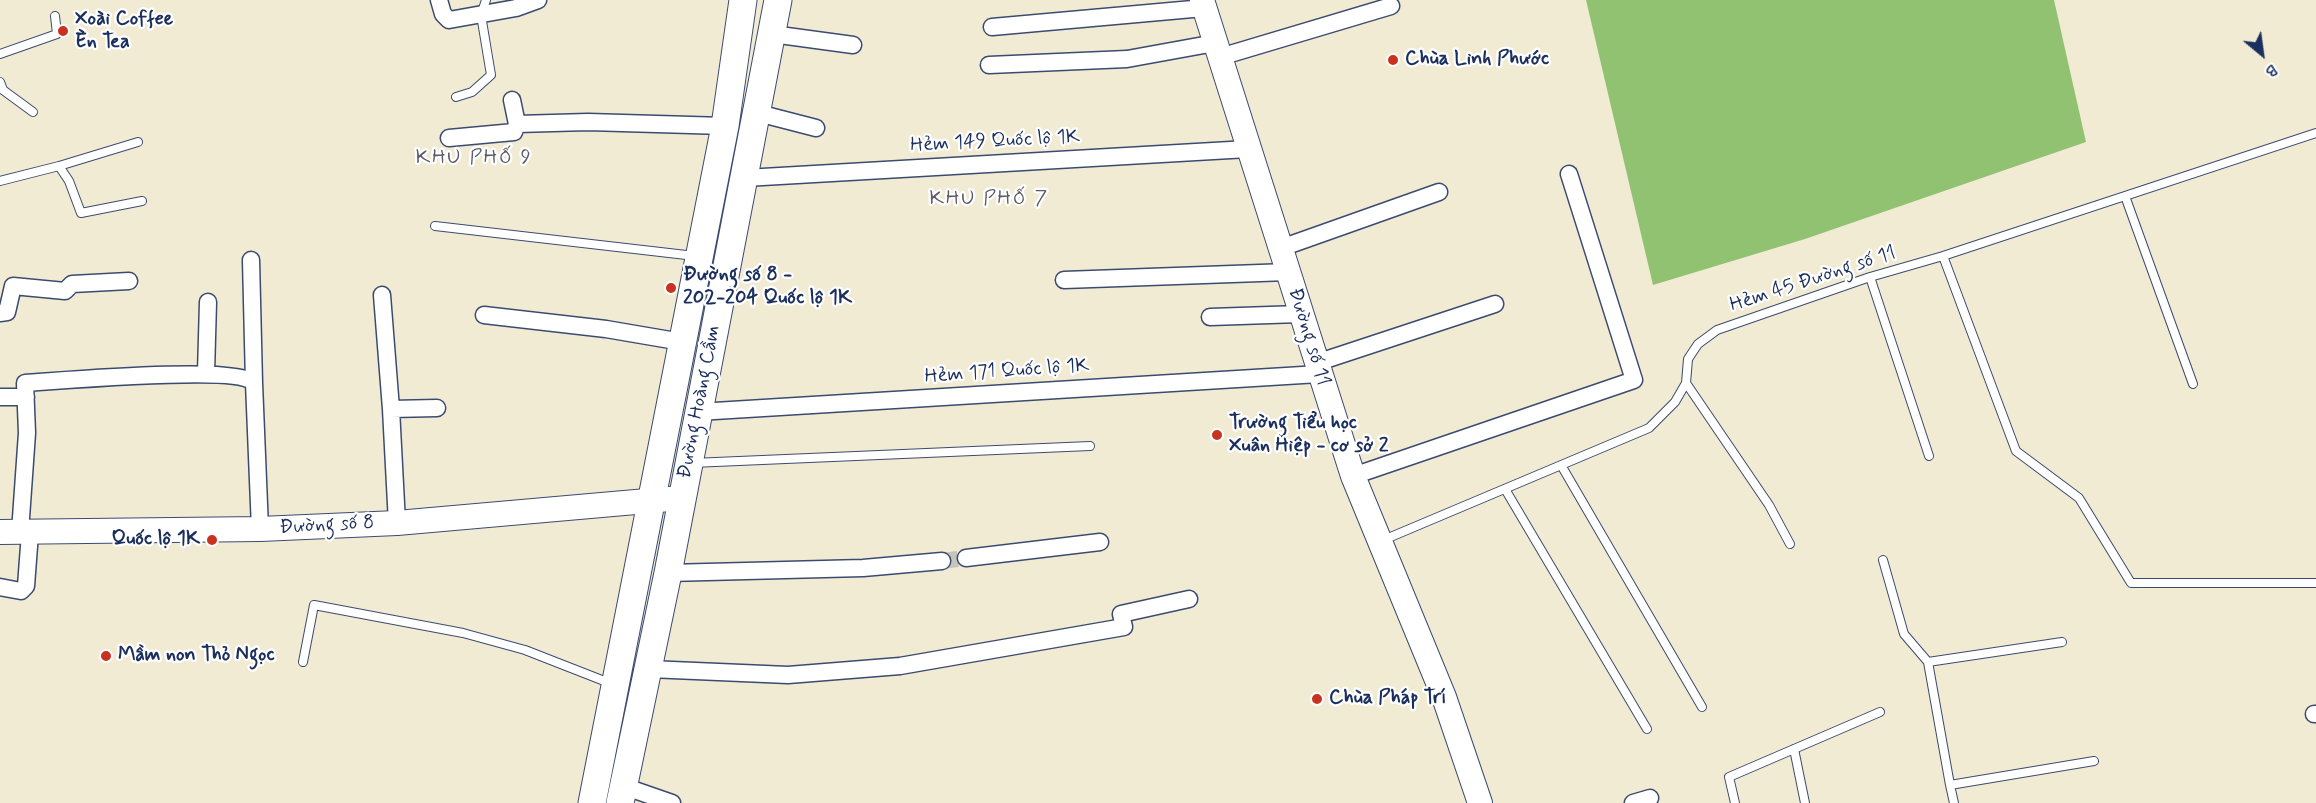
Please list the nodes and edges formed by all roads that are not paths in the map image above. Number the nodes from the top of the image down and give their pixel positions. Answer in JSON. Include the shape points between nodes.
{"nodes":[{"id":1,"x":439,"y":0,"type":"edge"},
{"id":2,"x":538,"y":0,"type":"edge"},
{"id":3,"x":743,"y":0,"type":"edge"},
{"id":4,"x":778,"y":0,"type":"edge"},
{"id":5,"x":1203,"y":4,"type":"edge"},
{"id":6,"x":1391,"y":6,"type":"dead end"},
{"id":7,"x":483,"y":7,"type":"edge"},
{"id":8,"x":56,"y":16,"type":"dead end"},
{"id":9,"x":992,"y":27,"type":"dead end"},
{"id":10,"x":772,"y":34,"type":"junction"},
{"id":11,"x":854,"y":45,"type":"dead end"},
{"id":12,"x":1218,"y":50,"type":"junction"},
{"id":13,"x":0,"y":54,"type":"edge"},
{"id":14,"x":988,"y":65,"type":"dead end"},
{"id":15,"x":0,"y":82,"type":"edge"},
{"id":16,"x":456,"y":97,"type":"dead end"},
{"id":17,"x":512,"y":100,"type":"dead end"},
{"id":18,"x":33,"y":112,"type":"dead end"},
{"id":19,"x":758,"y":113,"type":"junction"},
{"id":20,"x":517,"y":124,"type":"junction"},
{"id":21,"x":724,"y":126,"type":"junction"},
{"id":22,"x":816,"y":128,"type":"dead end"},
{"id":23,"x":2316,"y":133,"type":"edge"},
{"id":24,"x":448,"y":138,"type":"dead end"},
{"id":25,"x":138,"y":142,"type":"dead end"},
{"id":26,"x":1248,"y":149,"type":"junction"},
{"id":27,"x":58,"y":166,"type":"junction"},
{"id":28,"x":1569,"y":174,"type":"dead end"},
{"id":29,"x":745,"y":178,"type":"junction"},
{"id":30,"x":0,"y":181,"type":"edge"},
{"id":31,"x":1439,"y":192,"type":"dead end"},
{"id":32,"x":2125,"y":196,"type":"junction"},
{"id":33,"x":142,"y":201,"type":"dead end"},
{"id":34,"x":435,"y":226,"type":"dead end"},
{"id":35,"x":1281,"y":248,"type":"junction"},
{"id":36,"x":698,"y":256,"type":"junction"},
{"id":37,"x":1943,"y":256,"type":"junction"},
{"id":38,"x":251,"y":260,"type":"dead end"},
{"id":39,"x":1288,"y":272,"type":"junction"},
{"id":40,"x":1870,"y":276,"type":"junction"},
{"id":41,"x":1064,"y":280,"type":"dead end"},
{"id":42,"x":129,"y":281,"type":"dead end"},
{"id":43,"x":382,"y":295,"type":"dead end"},
{"id":44,"x":208,"y":302,"type":"dead end"},
{"id":45,"x":1495,"y":304,"type":"dead end"},
{"id":46,"x":0,"y":313,"type":"edge"},
{"id":47,"x":1300,"y":314,"type":"junction"},
{"id":48,"x":484,"y":315,"type":"dead end"},
{"id":49,"x":1210,"y":317,"type":"dead end"},
{"id":50,"x":682,"y":342,"type":"junction"},
{"id":51,"x":1317,"y":368,"type":"junction"},
{"id":52,"x":206,"y":373,"type":"junction"},
{"id":53,"x":253,"y":382,"type":"junction"},
{"id":54,"x":1686,"y":383,"type":"junction"},
{"id":55,"x":2193,"y":384,"type":"dead end"},
{"id":56,"x":25,"y":390,"type":"junction"},
{"id":57,"x":0,"y":397,"type":"edge"},
{"id":58,"x":437,"y":408,"type":"dead end"},
{"id":59,"x":391,"y":410,"type":"junction"},
{"id":60,"x":698,"y":412,"type":"junction"},
{"id":61,"x":1090,"y":446,"type":"dead end"},
{"id":62,"x":1929,"y":456,"type":"dead end"},
{"id":63,"x":689,"y":464,"type":"junction"},
{"id":64,"x":1561,"y":465,"type":"junction"},
{"id":65,"x":1353,"y":476,"type":"junction"},
{"id":66,"x":1505,"y":489,"type":"junction"},
{"id":67,"x":681,"y":498,"type":"junction"},
{"id":68,"x":652,"y":499,"type":"junction"},
{"id":69,"x":397,"y":523,"type":"junction"},
{"id":70,"x":260,"y":529,"type":"junction"},
{"id":71,"x":17,"y":532,"type":"edge"},
{"id":72,"x":1379,"y":541,"type":"junction"},
{"id":73,"x":1100,"y":542,"type":"dead end"},
{"id":74,"x":1790,"y":544,"type":"dead end"},
{"id":75,"x":966,"y":558,"type":"tunnel mouth"},
{"id":76,"x":1883,"y":560,"type":"dead end"},
{"id":77,"x":942,"y":561,"type":"tunnel mouth"},
{"id":78,"x":668,"y":573,"type":"junction"},
{"id":79,"x":2316,"y":583,"type":"edge"},
{"id":80,"x":0,"y":587,"type":"edge"},
{"id":81,"x":1189,"y":599,"type":"dead end"},
{"id":82,"x":2062,"y":642,"type":"dead end"},
{"id":83,"x":303,"y":662,"type":"dead end"},
{"id":84,"x":1928,"y":662,"type":"junction"},
{"id":85,"x":649,"y":669,"type":"junction"},
{"id":86,"x":615,"y":685,"type":"junction"},
{"id":87,"x":1702,"y":708,"type":"dead end"},
{"id":88,"x":1880,"y":712,"type":"dead end"},
{"id":89,"x":1647,"y":729,"type":"dead end"},
{"id":90,"x":1794,"y":749,"type":"junction"},
{"id":91,"x":2094,"y":761,"type":"dead end"},
{"id":92,"x":1950,"y":785,"type":"junction"},
{"id":93,"x":621,"y":794,"type":"edge"},
{"id":94,"x":1650,"y":798,"type":"dead end"},
{"id":95,"x":592,"y":803,"type":"edge"},
{"id":96,"x":672,"y":803,"type":"edge"},
{"id":97,"x":1480,"y":803,"type":"edge"},
{"id":98,"x":1633,"y":803,"type":"edge"},
{"id":99,"x":1735,"y":803,"type":"edge"},
{"id":100,"x":1805,"y":803,"type":"edge"},
{"id":101,"x":1953,"y":803,"type":"edge"}],
"edges":[{"from":1,"to":7,"type":"street","via":[[449,20]]},
{"from":2,"to":7,"type":"street","via":[[516,8]]},
{"from":3,"to":21,"type":"main road","name":"Đường Hoàng Cầm"},
{"from":4,"to":10,"type":"main road","name":"Đường Hoàng Cầm"},
{"from":5,"to":9,"type":"street"},
{"from":5,"to":12,"type":"main road","name":"Đường số 11"},
{"from":6,"to":12,"type":"street"},
{"from":7,"to":16,"type":"lane","via":[[491,75],[472,92]]},
{"from":8,"to":13,"type":"lane","via":[[57,34]]},
{"from":10,"to":11,"type":"street"},
{"from":10,"to":19,"type":"main road","name":"Đường Hoàng Cầm"},
{"from":12,"to":14,"type":"street"},
{"from":12,"to":26,"type":"main road","name":"Đường số 11"},
{"from":15,"to":18,"type":"lane","via":[[3,90]]},
{"from":17,"to":20,"type":"street"},
{"from":19,"to":22,"type":"street"},
{"from":19,"to":29,"type":"main road","name":"Đường Hoàng Cầm"},
{"from":20,"to":21,"type":"street"},
{"from":20,"to":24,"type":"street","via":[[514,132]]},
{"from":21,"to":36,"type":"main road","name":"Đường Hoàng Cầm"},
{"from":23,"to":32,"type":"lane","name":"Hẻm 45 Đường số 11"},
{"from":25,"to":27,"type":"lane"},
{"from":26,"to":29,"type":"street","name":"Hẻm 149 Quốc lộ 1K"},
{"from":26,"to":35,"type":"main road","name":"Đường số 11"},
{"from":27,"to":30,"type":"lane"},
{"from":27,"to":33,"type":"lane","via":[[69,181],[81,213]]},
{"from":28,"to":65,"type":"street","via":[[1634,380]]},
{"from":29,"to":60,"type":"main road","name":"Đường Hoàng Cầm"},
{"from":31,"to":35,"type":"street"},
{"from":32,"to":37,"type":"lane","name":"Hẻm 45 Đường số 11"},
{"from":32,"to":55,"type":"lane"},
{"from":34,"to":36,"type":"lane"},
{"from":35,"to":39,"type":"main road","name":"Đường số 11"},
{"from":36,"to":50,"type":"main road","name":"Đường Hoàng Cầm"},
{"from":37,"to":40,"type":"lane","name":"Hẻm 45 Đường số 11"},
{"from":37,"to":79,"type":"lane","via":[[2016,451],[2079,498],[2131,583]]},
{"from":38,"to":53,"type":"street"},
{"from":39,"to":41,"type":"street"},
{"from":39,"to":47,"type":"main road","name":"Đường số 11"},
{"from":40,"to":54,"type":"lane","name":"Hẻm 45 Đường số 11","via":[[1717,330],[1698,344],[1688,359]]},
{"from":40,"to":62,"type":"lane"},
{"from":42,"to":46,"type":"street","via":[[72,284],[65,291],[13,286],[10,308]]},
{"from":43,"to":59,"type":"street"},
{"from":44,"to":52,"type":"street"},
{"from":45,"to":51,"type":"street","name":"Hẻm 171 Quốc lộ 1K"},
{"from":47,"to":49,"type":"street"},
{"from":47,"to":51,"type":"main road","name":"Đường số 11"},
{"from":48,"to":50,"type":"street"},
{"from":50,"to":68,"type":"main road","name":"Đường Hoàng Cầm"},
{"from":51,"to":60,"type":"street","name":"Hẻm 171 Quốc lộ 1K"},
{"from":51,"to":65,"type":"main road","name":"Đường số 11"},
{"from":52,"to":53,"type":"street"},
{"from":52,"to":56,"type":"street"},
{"from":53,"to":70,"type":"street"},
{"from":54,"to":64,"type":"lane","name":"Hẻm 45 Đường số 11","via":[[1664,416],[1650,428]]},
{"from":54,"to":74,"type":"lane","via":[[1769,505]]},
{"from":56,"to":57,"type":"street"},
{"from":56,"to":71,"type":"street","via":[[27,433]]},
{"from":58,"to":59,"type":"street"},
{"from":59,"to":69,"type":"street"},
{"from":60,"to":63,"type":"main road","name":"Đường Hoàng Cầm"},
{"from":61,"to":63,"type":"lane"},
{"from":63,"to":67,"type":"main road","name":"Đường Hoàng Cầm"},
{"from":64,"to":66,"type":"lane","name":"Hẻm 45 Đường số 11"},
{"from":64,"to":87,"type":"lane"},
{"from":65,"to":72,"type":"main road","name":"Đường số 11"},
{"from":66,"to":72,"type":"lane","name":"Hẻm 45 Đường số 11"},
{"from":66,"to":89,"type":"lane"},
{"from":67,"to":68,"type":"main road","name":"Đường số 8"},
{"from":67,"to":78,"type":"main road","name":"Đường Hoàng Cầm"},
{"from":68,"to":69,"type":"main road","name":"Đường số 8"},
{"from":68,"to":86,"type":"main road","name":"Đường Hoàng Cầm"},
{"from":69,"to":70,"type":"main road","name":"Đường số 8"},
{"from":70,"to":71,"type":"main road","name":"Đường số 8"},
{"from":71,"to":80,"type":"street","via":[[26,586],[21,591]]},
{"from":72,"to":97,"type":"main road","name":"Đường số 11","via":[[1444,697]]},
{"from":73,"to":75,"type":"street"},
{"from":76,"to":84,"type":"lane","via":[[1904,634]]},
{"from":77,"to":78,"type":"street","via":[[863,568]]},
{"from":78,"to":85,"type":"main road","name":"Đường Hoàng Cầm"},
{"from":81,"to":85,"type":"street","via":[[1121,614],[1124,627],[900,666],[788,675]]},
{"from":82,"to":84,"type":"lane"},
{"from":83,"to":86,"type":"lane","via":[[314,605],[463,633],[525,650]]},
{"from":84,"to":92,"type":"lane"},
{"from":85,"to":93,"type":"main road","name":"Đường Hoàng Cầm"},
{"from":86,"to":95,"type":"main road","name":"Đường Hoàng Cầm"},
{"from":88,"to":90,"type":"lane"},
{"from":90,"to":99,"type":"lane","via":[[1729,777]]},
{"from":90,"to":100,"type":"lane"},
{"from":91,"to":92,"type":"lane"},
{"from":92,"to":101,"type":"lane"},
{"from":93,"to":96,"type":"street"},
{"from":94,"to":98,"type":"street"}]}
